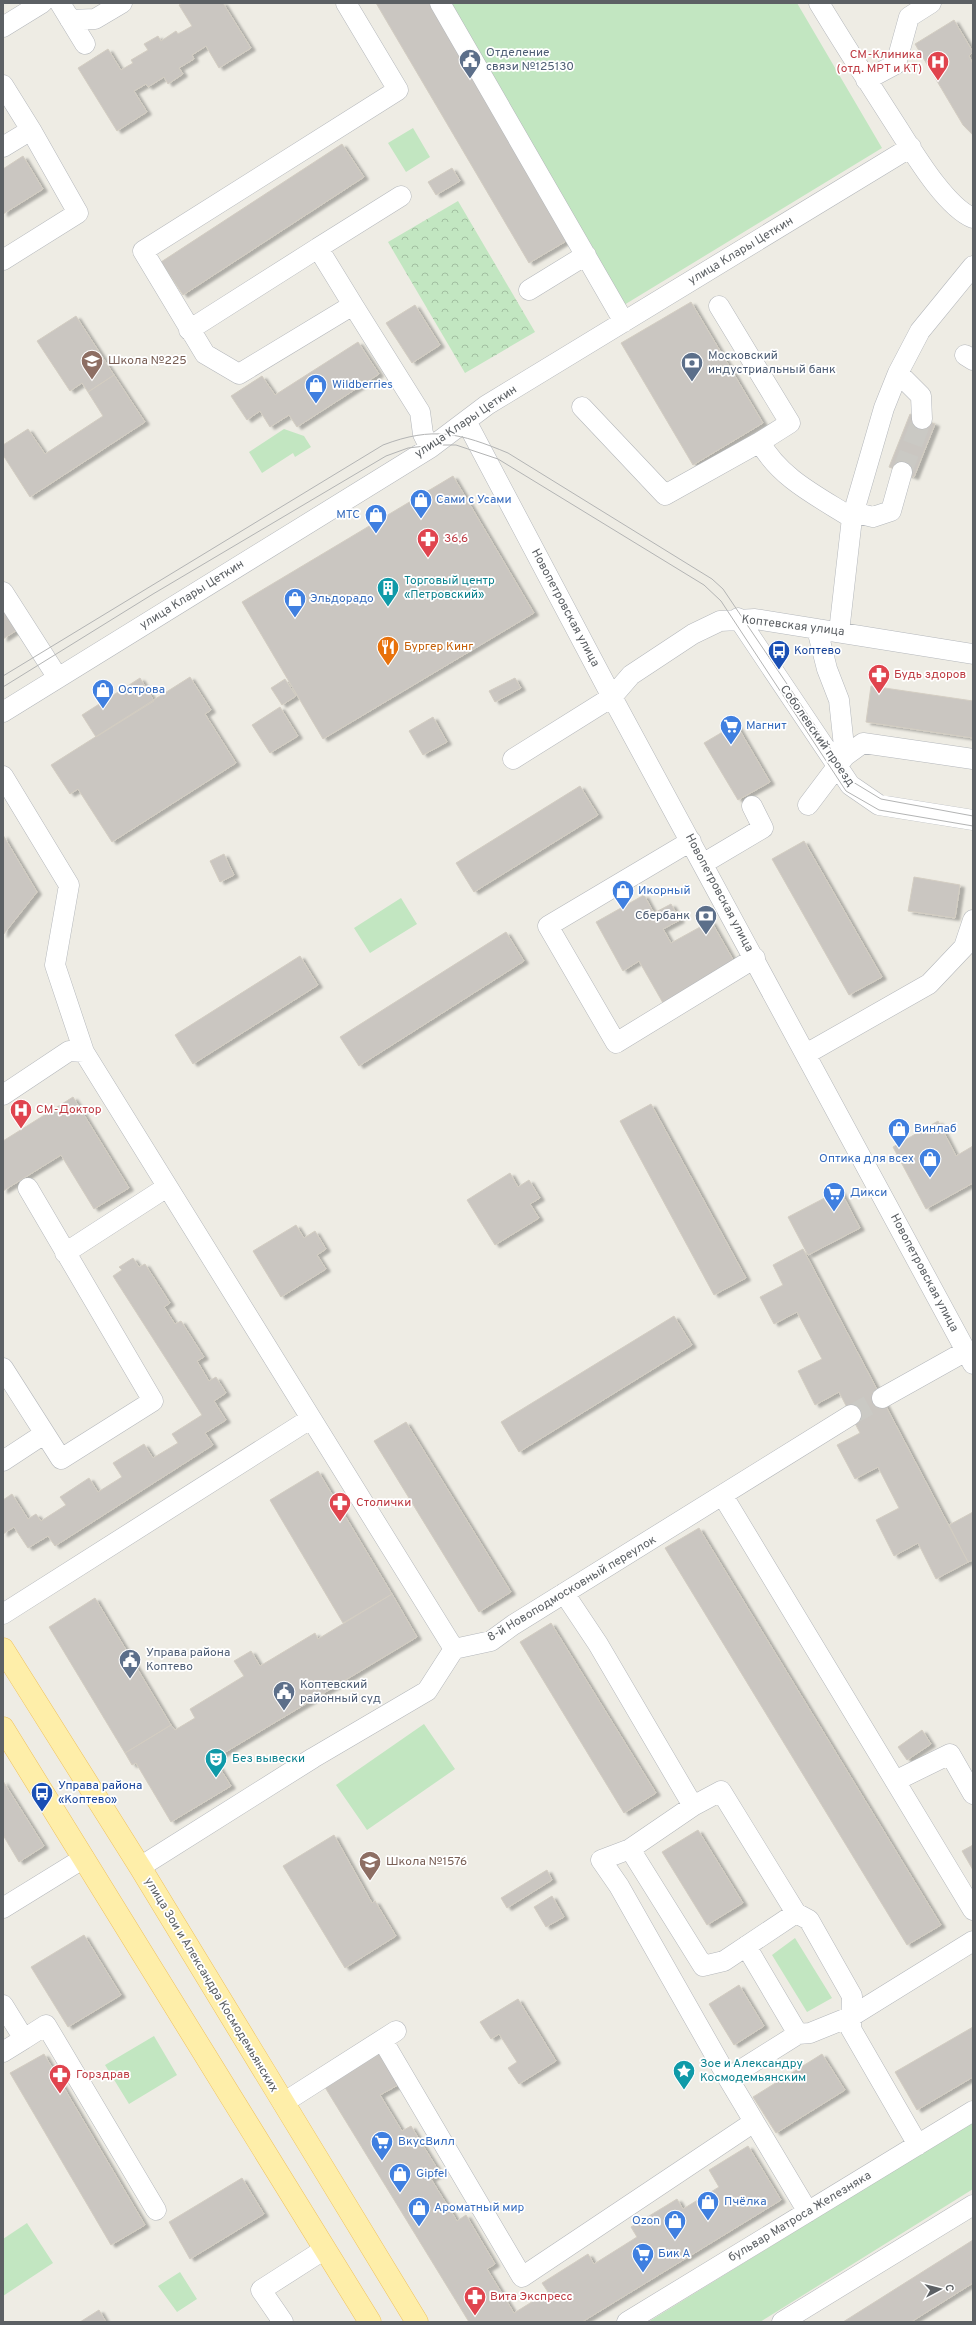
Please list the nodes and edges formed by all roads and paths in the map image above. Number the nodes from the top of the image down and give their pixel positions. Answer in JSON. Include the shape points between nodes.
{"nodes":[{"id":1,"x":42,"y":3,"type":"edge"},
{"id":2,"x":60,"y":3,"type":"edge"},
{"id":3,"x":122,"y":3,"type":"edge"},
{"id":4,"x":346,"y":3,"type":"edge"},
{"id":5,"x":440,"y":3,"type":"edge"},
{"id":6,"x":819,"y":3,"type":"edge"},
{"id":7,"x":931,"y":3,"type":"edge"},
{"id":8,"x":70,"y":20,"type":"junction"},
{"id":9,"x":3,"y":27,"type":"edge"},
{"id":10,"x":85,"y":44,"type":"dead end"},
{"id":11,"x":866,"y":80,"type":"junction"},
{"id":12,"x":3,"y":85,"type":"edge"},
{"id":13,"x":31,"y":130,"type":"junction"},
{"id":14,"x":3,"y":147,"type":"edge"},
{"id":15,"x":911,"y":147,"type":"junction"},
{"id":16,"x":400,"y":196,"type":"dead end"},
{"id":17,"x":973,"y":218,"type":"edge"},
{"id":18,"x":318,"y":248,"type":"junction"},
{"id":19,"x":586,"y":255,"type":"junction"},
{"id":20,"x":3,"y":260,"type":"edge"},
{"id":21,"x":973,"y":266,"type":"edge"},
{"id":22,"x":529,"y":290,"type":"dead end"},
{"id":23,"x":353,"y":305,"type":"junction"},
{"id":24,"x":719,"y":306,"type":"dead end"},
{"id":25,"x":624,"y":322,"type":"junction"},
{"id":26,"x":189,"y":330,"type":"junction"},
{"id":27,"x":898,"y":373,"type":"junction"},
{"id":28,"x":582,"y":407,"type":"dead end"},
{"id":29,"x":922,"y":419,"type":"tunnel mouth"},
{"id":30,"x":466,"y":421,"type":"junction"},
{"id":31,"x":760,"y":442,"type":"junction"},
{"id":32,"x":430,"y":448,"type":"junction"},
{"id":33,"x":902,"y":472,"type":"tunnel mouth"},
{"id":34,"x":853,"y":515,"type":"junction"},
{"id":35,"x":3,"y":592,"type":"edge"},
{"id":36,"x":738,"y":618,"type":"junction"},
{"id":37,"x":817,"y":629,"type":"junction"},
{"id":38,"x":839,"y":632,"type":"junction"},
{"id":39,"x":973,"y":654,"type":"edge"},
{"id":40,"x":58,"y":678,"type":"junction"},
{"id":41,"x":612,"y":697,"type":"junction"},
{"id":42,"x":3,"y":712,"type":"edge"},
{"id":43,"x":513,"y":759,"type":"dead end"},
{"id":44,"x":973,"y":759,"type":"edge"},
{"id":45,"x":841,"y":761,"type":"junction"},
{"id":46,"x":3,"y":776,"type":"edge"},
{"id":47,"x":808,"y":805,"type":"dead end"},
{"id":48,"x":752,"y":806,"type":"dead end"},
{"id":49,"x":973,"y":820,"type":"edge"},
{"id":50,"x":691,"y":841,"type":"junction"},
{"id":51,"x":704,"y":863,"type":"junction"},
{"id":52,"x":973,"y":920,"type":"edge"},
{"id":53,"x":755,"y":958,"type":"junction"},
{"id":54,"x":84,"y":1052,"type":"junction"},
{"id":55,"x":806,"y":1054,"type":"junction"},
{"id":56,"x":3,"y":1095,"type":"edge"},
{"id":57,"x":167,"y":1187,"type":"junction"},
{"id":58,"x":28,"y":1188,"type":"dead end"},
{"id":59,"x":65,"y":1253,"type":"junction"},
{"id":60,"x":970,"y":1358,"type":"edge"},
{"id":61,"x":3,"y":1368,"type":"edge"},
{"id":62,"x":882,"y":1398,"type":"tunnel mouth"},
{"id":63,"x":851,"y":1415,"type":"tunnel mouth"},
{"id":64,"x":310,"y":1419,"type":"junction"},
{"id":65,"x":44,"y":1434,"type":"junction"},
{"id":66,"x":3,"y":1461,"type":"edge"},
{"id":67,"x":723,"y":1496,"type":"junction"},
{"id":68,"x":564,"y":1593,"type":"junction"},
{"id":69,"x":3,"y":1614,"type":"edge"},
{"id":70,"x":3,"y":1649,"type":"edge"},
{"id":71,"x":454,"y":1649,"type":"junction"},
{"id":72,"x":3,"y":1728,"type":"edge"},
{"id":73,"x":895,"y":1781,"type":"junction"},
{"id":74,"x":973,"y":1794,"type":"edge"},
{"id":75,"x":693,"y":1806,"type":"junction"},
{"id":76,"x":630,"y":1849,"type":"junction"},
{"id":77,"x":84,"y":1858,"type":"junction"},
{"id":78,"x":140,"y":1867,"type":"junction"},
{"id":79,"x":3,"y":1908,"type":"edge"},
{"id":80,"x":973,"y":1910,"type":"edge"},
{"id":81,"x":796,"y":1912,"type":"junction"},
{"id":82,"x":973,"y":1941,"type":"edge"},
{"id":83,"x":746,"y":1946,"type":"junction"},
{"id":84,"x":3,"y":2005,"type":"edge"},
{"id":85,"x":852,"y":2016,"type":"junction"},
{"id":86,"x":798,"y":2034,"type":"junction"},
{"id":87,"x":24,"y":2039,"type":"junction"},
{"id":88,"x":3,"y":2052,"type":"edge"},
{"id":89,"x":728,"y":2078,"type":"junction"},
{"id":90,"x":283,"y":2103,"type":"junction"},
{"id":91,"x":973,"y":2111,"type":"edge"},
{"id":92,"x":754,"y":2122,"type":"junction"},
{"id":93,"x":918,"y":2145,"type":"junction"},
{"id":94,"x":973,"y":2205,"type":"edge"},
{"id":95,"x":156,"y":2210,"type":"dead end"},
{"id":96,"x":808,"y":2212,"type":"junction"},
{"id":97,"x":325,"y":2249,"type":"junction"},
{"id":98,"x":283,"y":2322,"type":"edge"},
{"id":99,"x":370,"y":2322,"type":"edge"},
{"id":100,"x":417,"y":2322,"type":"edge"},
{"id":101,"x":627,"y":2322,"type":"edge"},
{"id":102,"x":782,"y":2322,"type":"edge"}],
"edges":[{"from":1,"to":9,"type":"street"},
{"from":2,"to":8,"type":"street"},
{"from":3,"to":8,"type":"street","via":[[95,19]]},
{"from":4,"to":26,"type":"street","via":[[398,90],[143,251]]},
{"from":5,"to":19,"type":"street"},
{"from":6,"to":11,"type":"street"},
{"from":7,"to":11,"type":"street","via":[[909,18],[896,64]]},
{"from":8,"to":10,"type":"street"},
{"from":11,"to":15,"type":"street"},
{"from":12,"to":13,"type":"street"},
{"from":13,"to":14,"type":"street"},
{"from":13,"to":20,"type":"street","via":[[78,213]]},
{"from":15,"to":17,"type":"street","via":[[951,201]]},
{"from":15,"to":25,"type":"street","name":"улица Клары Цеткин"},
{"from":16,"to":18,"type":"street"},
{"from":18,"to":23,"type":"street"},
{"from":18,"to":26,"type":"street"},
{"from":19,"to":22,"type":"street"},
{"from":19,"to":25,"type":"street"},
{"from":21,"to":27,"type":"street","via":[[920,331]]},
{"from":23,"to":26,"type":"street","via":[[238,374],[204,354]]},
{"from":23,"to":32,"type":"street","via":[[420,412],[423,434]]},
{"from":24,"to":31,"type":"street","via":[[790,423]]},
{"from":25,"to":30,"type":"street","name":"улица Клары Цеткин","via":[[487,405]]},
{"from":27,"to":29,"type":"street","via":[[921,396]]},
{"from":27,"to":34,"type":"street","via":[[884,408]]},
{"from":28,"to":31,"type":"street","via":[[665,494]]},
{"from":30,"to":32,"type":"street","name":"улица Клары Цеткин"},
{"from":30,"to":41,"type":"street","name":"Новопетровская улица"},
{"from":31,"to":34,"type":"street","via":[[767,456],[808,492]]},
{"from":32,"to":40,"type":"street","name":"улица Клары Цеткин"},
{"from":33,"to":34,"type":"street","via":[[891,511],[873,516]]},
{"from":34,"to":38,"type":"street"},
{"from":35,"to":40,"type":"street"},
{"from":36,"to":37,"type":"street","name":"Коптевская улица"},
{"from":36,"to":41,"type":"street","name":"Коптевская улица","via":[[720,621],[693,634],[631,675]]},
{"from":36,"to":45,"type":"street","name":"Соболевский проезд"},
{"from":37,"to":38,"type":"street","name":"Коптевская улица"},
{"from":37,"to":45,"type":"street","via":[[827,669],[839,700]]},
{"from":38,"to":39,"type":"street","name":"Коптевская улица"},
{"from":40,"to":42,"type":"street","name":"улица Клары Цеткин"},
{"from":41,"to":43,"type":"street","name":"Коптевская улица"},
{"from":41,"to":50,"type":"street","name":"Новопетровская улица"},
{"from":44,"to":45,"type":"street","via":[[864,743]]},
{"from":45,"to":47,"type":"street"},
{"from":45,"to":49,"type":"street","name":"Соболевский проезд","via":[[850,785],[879,805]]},
{"from":46,"to":54,"type":"street","via":[[69,885],[55,965]]},
{"from":48,"to":51,"type":"street","via":[[763,828]]},
{"from":50,"to":51,"type":"street","name":"Новопетровская улица"},
{"from":50,"to":53,"type":"street","via":[[548,926],[616,1043]]},
{"from":51,"to":53,"type":"street","name":"Новопетровская улица"},
{"from":52,"to":55,"type":"street","via":[[964,947],[930,984]]},
{"from":53,"to":55,"type":"street","name":"Новопетровская улица"},
{"from":54,"to":56,"type":"street","via":[[69,1052]]},
{"from":54,"to":57,"type":"street"},
{"from":55,"to":60,"type":"street","name":"Новопетровская улица"},
{"from":57,"to":59,"type":"street"},
{"from":57,"to":64,"type":"street"},
{"from":58,"to":59,"type":"street"},
{"from":59,"to":65,"type":"street","via":[[153,1401],[61,1459]]},
{"from":60,"to":62,"type":"street"},
{"from":61,"to":65,"type":"street"},
{"from":63,"to":67,"type":"street","name":"8-й Новоподмосковный переулок"},
{"from":64,"to":69,"type":"street"},
{"from":64,"to":71,"type":"street"},
{"from":65,"to":66,"type":"street"},
{"from":67,"to":68,"type":"street","name":"8-й Новоподмосковный переулок"},
{"from":67,"to":73,"type":"street"},
{"from":68,"to":71,"type":"street","name":"8-й Новоподмосковный переулок","via":[[491,1641]]},
{"from":68,"to":75,"type":"street","via":[[598,1644]]},
{"from":70,"to":78,"type":"main road","name":"улица Зои и Александра Космодемьянских"},
{"from":71,"to":78,"type":"street","via":[[428,1691],[313,1758]]},
{"from":72,"to":77,"type":"main road"},
{"from":73,"to":74,"type":"street","via":[[950,1754]]},
{"from":73,"to":80,"type":"street"},
{"from":75,"to":76,"type":"street"},
{"from":75,"to":81,"type":"street","via":[[721,1791]]},
{"from":76,"to":83,"type":"street","via":[[703,1966],[724,1961]]},
{"from":76,"to":89,"type":"street","via":[[601,1860],[619,1886]]},
{"from":77,"to":79,"type":"street"},
{"from":77,"to":97,"type":"main road"},
{"from":78,"to":90,"type":"main road","name":"улица Зои и Александра Космодемьянских"},
{"from":81,"to":83,"type":"street"},
{"from":81,"to":85,"type":"street","via":[[810,1920],[852,1996]]},
{"from":82,"to":85,"type":"street"},
{"from":83,"to":86,"type":"street"},
{"from":84,"to":87,"type":"street"},
{"from":85,"to":86,"type":"street","via":[[810,2033]]},
{"from":85,"to":93,"type":"street","via":[[851,2029]]},
{"from":86,"to":89,"type":"street"},
{"from":87,"to":88,"type":"street"},
{"from":87,"to":95,"type":"street","via":[[46,2025]]},
{"from":89,"to":92,"type":"street"},
{"from":90,"to":92,"type":"street","via":[[389,2036],[522,2277]]},
{"from":90,"to":100,"type":"main road","name":"улица Зои и Александра Космодемьянских"},
{"from":91,"to":93,"type":"street","name":"бульвар Матроса Железняка"},
{"from":92,"to":96,"type":"street"},
{"from":93,"to":96,"type":"street","name":"бульвар Матроса Железняка"},
{"from":94,"to":102,"type":"street"},
{"from":96,"to":101,"type":"street","name":"бульвар Матроса Железняка"},
{"from":97,"to":98,"type":"street","via":[[261,2290]]},
{"from":97,"to":99,"type":"main road"}]}
